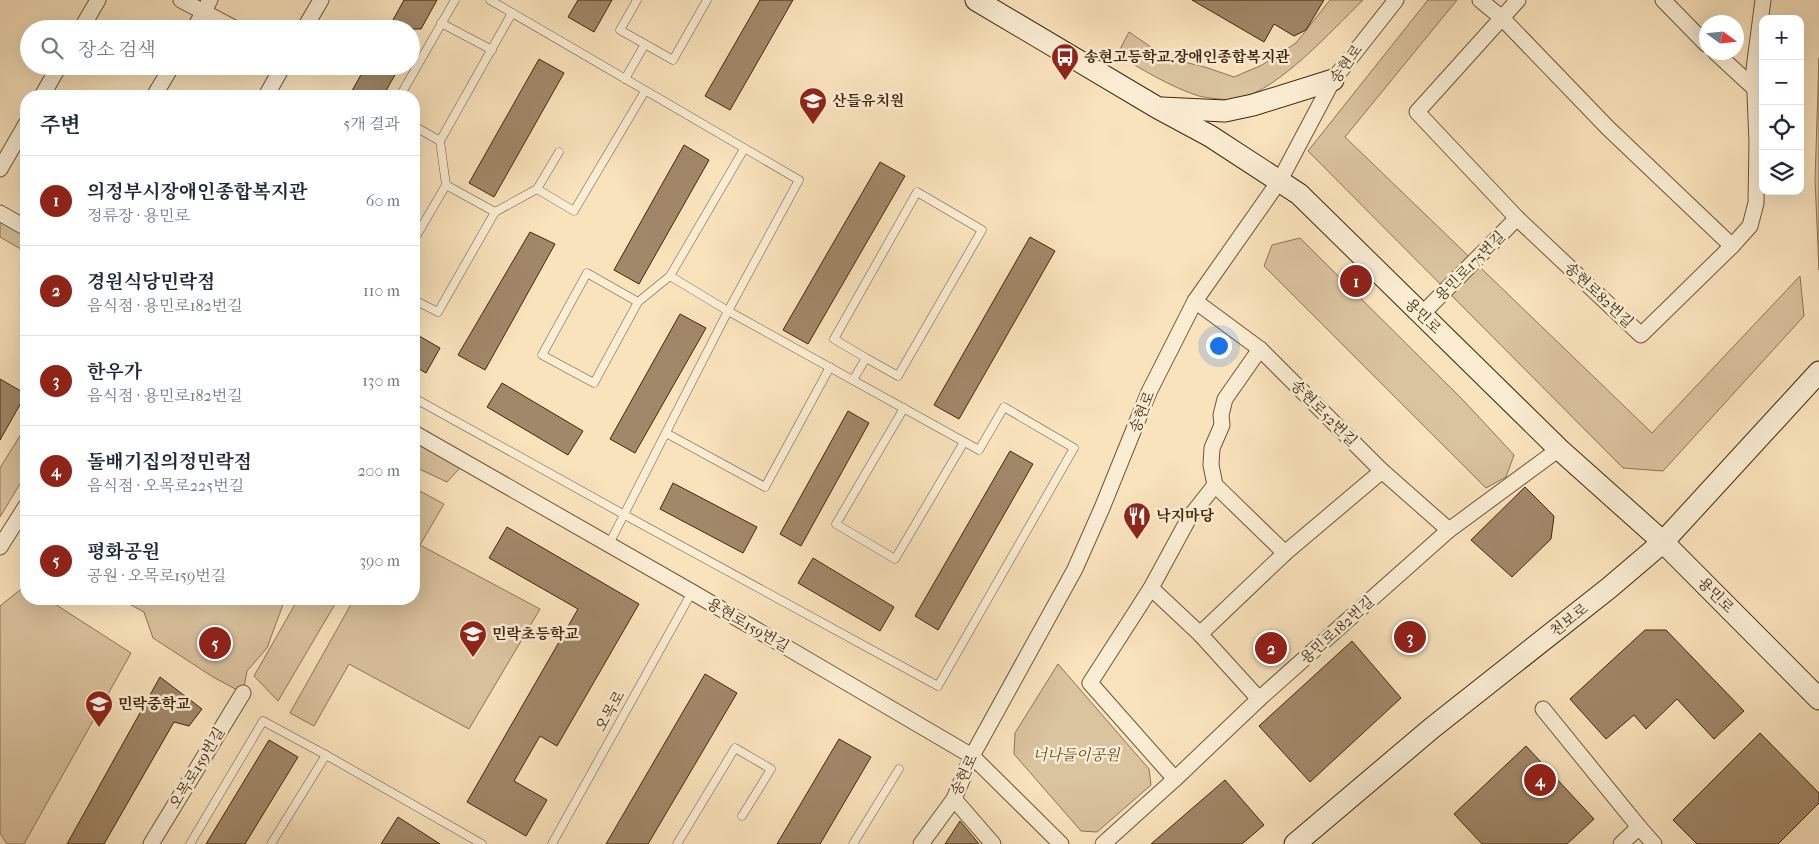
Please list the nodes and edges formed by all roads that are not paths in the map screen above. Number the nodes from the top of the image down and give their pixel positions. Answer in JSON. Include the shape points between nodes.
{"nodes":[{"id":1,"x":98,"y":0,"type":"edge"},
{"id":2,"x":181,"y":0,"type":"edge"},
{"id":3,"x":321,"y":0,"type":"edge"},
{"id":4,"x":454,"y":0,"type":"edge"},
{"id":5,"x":490,"y":0,"type":"edge"},
{"id":6,"x":638,"y":0,"type":"edge"},
{"id":7,"x":707,"y":0,"type":"edge"},
{"id":8,"x":976,"y":0,"type":"edge"},
{"id":9,"x":1396,"y":0,"type":"edge"},
{"id":10,"x":1480,"y":0,"type":"edge"},
{"id":11,"x":1518,"y":0,"type":"edge"},
{"id":12,"x":1663,"y":0,"type":"edge"},
{"id":13,"x":1763,"y":0,"type":"edge"},
{"id":14,"x":207,"y":6,"type":"edge"},
{"id":15,"x":512,"y":13,"type":"junction"},
{"id":16,"x":1502,"y":18,"type":"junction"},
{"id":17,"x":86,"y":20,"type":"edge"},
{"id":18,"x":199,"y":20,"type":"edge"},
{"id":19,"x":225,"y":20,"type":"edge"},
{"id":20,"x":309,"y":20,"type":"edge"},
{"id":21,"x":441,"y":23,"type":"junction"},
{"id":22,"x":1699,"y":37,"type":"edge"},
{"id":23,"x":646,"y":44,"type":"junction"},
{"id":24,"x":492,"y":50,"type":"junction"},
{"id":25,"x":420,"y":60,"type":"edge"},
{"id":26,"x":1724,"y":60,"type":"edge"},
{"id":27,"x":54,"y":75,"type":"edge"},
{"id":28,"x":167,"y":75,"type":"edge"},
{"id":29,"x":277,"y":75,"type":"edge"},
{"id":30,"x":412,"y":75,"type":"edge"},
{"id":31,"x":625,"y":79,"type":"junction"},
{"id":32,"x":1333,"y":80,"type":"junction"},
{"id":33,"x":1753,"y":87,"type":"junction"},
{"id":34,"x":45,"y":90,"type":"edge"},
{"id":35,"x":158,"y":90,"type":"edge"},
{"id":36,"x":269,"y":90,"type":"edge"},
{"id":37,"x":403,"y":90,"type":"edge"},
{"id":38,"x":645,"y":91,"type":"junction"},
{"id":39,"x":1158,"y":108,"type":"junction"},
{"id":40,"x":420,"y":129,"type":"edge"},
{"id":41,"x":20,"y":134,"type":"edge"},
{"id":42,"x":440,"y":141,"type":"junction"},
{"id":43,"x":744,"y":149,"type":"junction"},
{"id":44,"x":559,"y":152,"type":"dead end"},
{"id":45,"x":0,"y":169,"type":"edge"},
{"id":46,"x":1280,"y":180,"type":"junction"},
{"id":47,"x":446,"y":185,"type":"junction"},
{"id":48,"x":537,"y":189,"type":"junction"},
{"id":49,"x":496,"y":212,"type":"junction"},
{"id":50,"x":0,"y":213,"type":"edge"},
{"id":51,"x":1517,"y":218,"type":"junction"},
{"id":52,"x":20,"y":225,"type":"edge"},
{"id":53,"x":420,"y":230,"type":"edge"},
{"id":54,"x":1732,"y":246,"type":"junction"},
{"id":55,"x":670,"y":276,"type":"junction"},
{"id":56,"x":1195,"y":301,"type":"junction"},
{"id":57,"x":638,"y":302,"type":"junction"},
{"id":58,"x":420,"y":303,"type":"edge"},
{"id":59,"x":728,"y":311,"type":"junction"},
{"id":60,"x":1422,"y":314,"type":"junction"},
{"id":61,"x":1260,"y":349,"type":"junction"},
{"id":62,"x":866,"y":358,"type":"junction"},
{"id":63,"x":830,"y":367,"type":"junction"},
{"id":64,"x":1819,"y":372,"type":"edge"},
{"id":65,"x":853,"y":380,"type":"junction"},
{"id":66,"x":420,"y":401,"type":"edge"},
{"id":67,"x":904,"y":408,"type":"junction"},
{"id":68,"x":666,"y":433,"type":"junction"},
{"id":69,"x":420,"y":436,"type":"edge"},
{"id":70,"x":964,"y":442,"type":"junction"},
{"id":71,"x":1559,"y":449,"type":"junction"},
{"id":72,"x":1382,"y":471,"type":"junction"},
{"id":73,"x":1215,"y":485,"type":"junction"},
{"id":74,"x":623,"y":514,"type":"junction"},
{"id":75,"x":20,"y":515,"type":"edge"},
{"id":76,"x":1449,"y":530,"type":"junction"},
{"id":77,"x":1663,"y":542,"type":"junction"},
{"id":78,"x":608,"y":544,"type":"junction"},
{"id":79,"x":0,"y":547,"type":"edge"},
{"id":80,"x":1285,"y":553,"type":"junction"},
{"id":81,"x":1151,"y":588,"type":"junction"},
{"id":82,"x":692,"y":592,"type":"junction"},
{"id":83,"x":1200,"y":634,"type":"junction"},
{"id":84,"x":243,"y":693,"type":"dead end"},
{"id":85,"x":1259,"y":699,"type":"junction"},
{"id":86,"x":1819,"y":699,"type":"edge"},
{"id":87,"x":1543,"y":709,"type":"dead end"},
{"id":88,"x":326,"y":755,"type":"junction"},
{"id":89,"x":972,"y":756,"type":"junction"},
{"id":90,"x":899,"y":769,"type":"dead end"},
{"id":91,"x":1175,"y":779,"type":"junction"},
{"id":92,"x":954,"y":799,"type":"junction"},
{"id":93,"x":742,"y":816,"type":"dead end"},
{"id":94,"x":1639,"y":827,"type":"junction"},
{"id":95,"x":479,"y":843,"type":"edge"},
{"id":96,"x":556,"y":843,"type":"edge"},
{"id":97,"x":151,"y":844,"type":"edge"},
{"id":98,"x":190,"y":844,"type":"edge"},
{"id":99,"x":271,"y":844,"type":"edge"},
{"id":100,"x":677,"y":844,"type":"edge"},
{"id":101,"x":853,"y":844,"type":"edge"},
{"id":102,"x":921,"y":844,"type":"edge"},
{"id":103,"x":993,"y":844,"type":"edge"},
{"id":104,"x":1061,"y":844,"type":"edge"},
{"id":105,"x":1103,"y":844,"type":"edge"},
{"id":106,"x":1295,"y":844,"type":"edge"},
{"id":107,"x":1621,"y":844,"type":"edge"},
{"id":108,"x":1654,"y":844,"type":"edge"}],
"edges":[{"from":1,"to":17,"type":"street"},
{"from":2,"to":14,"type":"street"},
{"from":3,"to":20,"type":"street"},
{"from":4,"to":21,"type":"lane"},
{"from":5,"to":15,"type":"lane"},
{"from":6,"to":23,"type":"lane","via":[[620,30]]},
{"from":7,"to":23,"type":"lane","via":[[673,60]]},
{"from":8,"to":39,"type":"main road","name":"용민로"},
{"from":9,"to":32,"type":"street","name":"송현로"},
{"from":10,"to":16,"type":"street"},
{"from":11,"to":16,"type":"street","name":"송현로82번길"},
{"from":12,"to":22,"type":"street"},
{"from":13,"to":33,"type":"street","name":"송현로82번길"},
{"from":14,"to":18,"type":"street"},
{"from":14,"to":19,"type":"street"},
{"from":15,"to":24,"type":"lane"},
{"from":15,"to":31,"type":"lane"},
{"from":16,"to":51,"type":"street","name":"송현로82번길","via":[[1417,112]]},
{"from":16,"to":54,"type":"street","via":[[1608,128]]},
{"from":21,"to":24,"type":"lane"},
{"from":21,"to":25,"type":"lane"},
{"from":23,"to":31,"type":"lane"},
{"from":24,"to":42,"type":"lane"},
{"from":26,"to":33,"type":"street"},
{"from":27,"to":34,"type":"street"},
{"from":28,"to":35,"type":"street"},
{"from":29,"to":36,"type":"street"},
{"from":30,"to":37,"type":"lane"},
{"from":31,"to":38,"type":"lane"},
{"from":32,"to":39,"type":"main road","via":[[1225,111]]},
{"from":32,"to":46,"type":"street","name":"송현로"},
{"from":33,"to":54,"type":"street","name":"송현로82번길","via":[[1757,142],[1756,203],[1750,226]]},
{"from":38,"to":43,"type":"lane"},
{"from":38,"to":48,"type":"lane","via":[[574,211]]},
{"from":39,"to":46,"type":"main road","name":"용민로"},
{"from":40,"to":42,"type":"lane"},
{"from":41,"to":45,"type":"street"},
{"from":42,"to":47,"type":"lane"},
{"from":43,"to":55,"type":"lane"},
{"from":43,"to":59,"type":"lane","via":[[798,180]]},
{"from":44,"to":48,"type":"lane"},
{"from":46,"to":56,"type":"street","name":"송현로"},
{"from":46,"to":60,"type":"main road","name":"용민로","via":[[1299,194]]},
{"from":47,"to":49,"type":"lane"},
{"from":47,"to":53,"type":"lane"},
{"from":48,"to":49,"type":"lane"},
{"from":49,"to":58,"type":"lane","via":[[438,312]]},
{"from":50,"to":52,"type":"street"},
{"from":51,"to":54,"type":"street","name":"송현로82번길","via":[[1640,335]]},
{"from":51,"to":60,"type":"street","name":"용민로175번길"},
{"from":55,"to":57,"type":"lane"},
{"from":55,"to":59,"type":"lane"},
{"from":56,"to":61,"type":"street","name":"송현로52번길"},
{"from":56,"to":89,"type":"street","name":"송현로","via":[[1149,392],[1075,569]]},
{"from":57,"to":57,"type":"lane","via":[[587,273],[542,355],[594,383]]},
{"from":59,"to":63,"type":"lane"},
{"from":59,"to":68,"type":"lane"},
{"from":60,"to":71,"type":"main road","name":"용민로"},
{"from":61,"to":72,"type":"street","name":"송현로52번길"},
{"from":61,"to":73,"type":"street","via":[[1226,399],[1221,415],[1222,425],[1212,448]]},
{"from":62,"to":62,"type":"lane","via":[[898,376],[982,230],[917,192],[834,339]]},
{"from":62,"to":65,"type":"lane"},
{"from":63,"to":65,"type":"lane"},
{"from":63,"to":68,"type":"lane","via":[[765,487]]},
{"from":64,"to":77,"type":"main road","name":"천보로"},
{"from":65,"to":67,"type":"lane"},
{"from":66,"to":74,"type":"lane"},
{"from":67,"to":70,"type":"lane"},
{"from":67,"to":70,"type":"lane","via":[[836,524],[895,559]]},
{"from":68,"to":74,"type":"lane"},
{"from":69,"to":78,"type":"street","name":"용현로159번길"},
{"from":70,"to":74,"type":"lane","via":[[979,450],[1004,407],[1074,448],[938,686]]},
{"from":71,"to":76,"type":"street","name":"용민로182번길"},
{"from":71,"to":77,"type":"main road","name":"용민로"},
{"from":72,"to":76,"type":"street","name":"송현로52번길"},
{"from":72,"to":80,"type":"street"},
{"from":73,"to":80,"type":"street"},
{"from":73,"to":81,"type":"street","via":[[1189,518]]},
{"from":74,"to":78,"type":"lane"},
{"from":75,"to":79,"type":"street"},
{"from":76,"to":85,"type":"street","name":"용민로182번길"},
{"from":77,"to":86,"type":"main road","name":"용민로"},
{"from":77,"to":106,"type":"main road","name":"천보로","via":[[1610,588],[1432,728]]},
{"from":78,"to":82,"type":"street","name":"용현로159번길"},
{"from":80,"to":83,"type":"street"},
{"from":81,"to":83,"type":"street"},
{"from":81,"to":91,"type":"street","via":[[1090,683]]},
{"from":82,"to":89,"type":"street","name":"용현로159번길"},
{"from":82,"to":96,"type":"lane","name":"오목로"},
{"from":83,"to":85,"type":"street"},
{"from":84,"to":97,"type":"street","name":"오목로159번길"},
{"from":85,"to":91,"type":"street","name":"용민로182번길"},
{"from":87,"to":94,"type":"street"},
{"from":88,"to":95,"type":"lane"},
{"from":88,"to":98,"type":"lane","via":[[263,721]]},
{"from":88,"to":99,"type":"lane"},
{"from":89,"to":92,"type":"street","name":"송현로"},
{"from":89,"to":104,"type":"street","name":"용현로159번길"},
{"from":90,"to":101,"type":"lane"},
{"from":91,"to":105,"type":"street","name":"용민로182번길"},
{"from":92,"to":102,"type":"street","name":"송현로"},
{"from":92,"to":103,"type":"street"},
{"from":93,"to":100,"type":"lane","via":[[771,769],[735,748]]},
{"from":94,"to":107,"type":"street"},
{"from":94,"to":108,"type":"street"}]}
